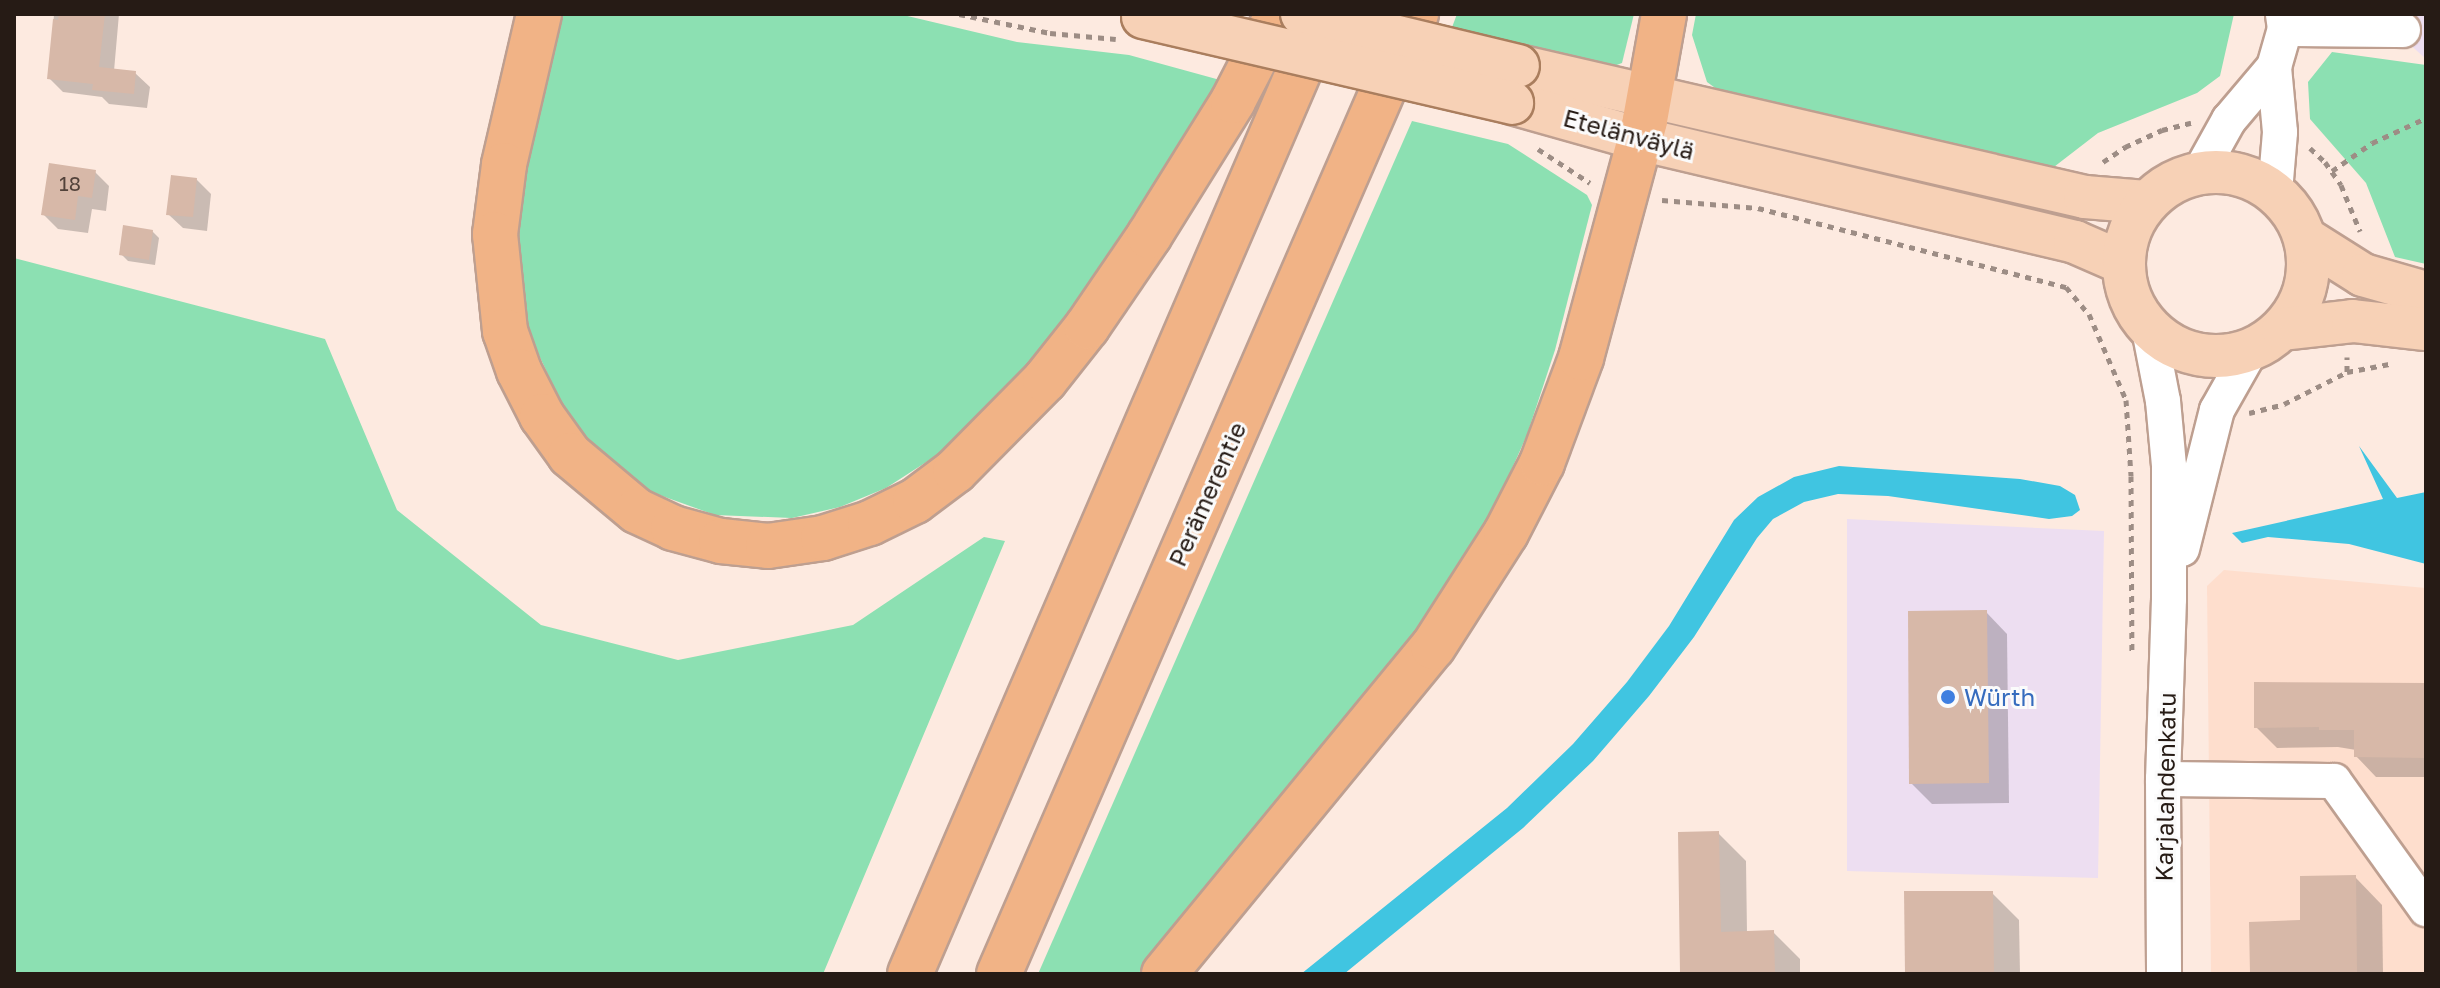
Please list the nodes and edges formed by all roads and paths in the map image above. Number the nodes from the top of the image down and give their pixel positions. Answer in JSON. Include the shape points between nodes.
{"nodes":[{"id":1,"x":539,"y":14,"type":"edge"},
{"id":2,"x":959,"y":14,"type":"edge"},
{"id":3,"x":1278,"y":14,"type":"edge"},
{"id":4,"x":1302,"y":14,"type":"edge"},
{"id":5,"x":1324,"y":14,"type":"edge"},
{"id":6,"x":1416,"y":14,"type":"edge"},
{"id":7,"x":1664,"y":14,"type":"edge"},
{"id":8,"x":2284,"y":22,"type":"edge"},
{"id":9,"x":1132,"y":24,"type":"edge"},
{"id":10,"x":2403,"y":30,"type":"dead end"},
{"id":11,"x":2274,"y":67,"type":"junction"},
{"id":12,"x":1515,"y":85,"type":"junction"},
{"id":13,"x":1649,"y":97,"type":"junction"},
{"id":14,"x":2426,"y":118,"type":"edge"},
{"id":15,"x":2204,"y":121,"type":"dead end"},
{"id":16,"x":1640,"y":139,"type":"junction"},
{"id":17,"x":2306,"y":145,"type":"dead end"},
{"id":18,"x":1535,"y":147,"type":"dead end"},
{"id":19,"x":2097,"y":167,"type":"dead end"},
{"id":20,"x":2332,"y":171,"type":"junction"},
{"id":21,"x":2200,"y":172,"type":"junction"},
{"id":22,"x":1600,"y":187,"type":"dead end"},
{"id":23,"x":2275,"y":192,"type":"junction"},
{"id":24,"x":1649,"y":198,"type":"dead end"},
{"id":25,"x":2146,"y":202,"type":"junction"},
{"id":26,"x":2306,"y":239,"type":"junction"},
{"id":27,"x":2363,"y":241,"type":"dead end"},
{"id":28,"x":2123,"y":263,"type":"junction"},
{"id":29,"x":2426,"y":293,"type":"edge"},
{"id":30,"x":2149,"y":329,"type":"junction"},
{"id":31,"x":2426,"y":329,"type":"edge"},
{"id":32,"x":2267,"y":340,"type":"junction"},
{"id":33,"x":2400,"y":364,"type":"dead end"},
{"id":34,"x":2236,"y":414,"type":"dead end"},
{"id":35,"x":2169,"y":599,"type":"junction"},
{"id":36,"x":2132,"y":663,"type":"dead end"},
{"id":37,"x":2163,"y":779,"type":"junction"},
{"id":38,"x":2426,"y":909,"type":"edge"},
{"id":39,"x":910,"y":974,"type":"edge"},
{"id":40,"x":999,"y":974,"type":"edge"},
{"id":41,"x":1164,"y":974,"type":"edge"},
{"id":42,"x":2164,"y":974,"type":"edge"}],
"edges":[{"from":1,"to":3,"type":"highway","via":[[504,165],[495,234],[505,331],[519,371],[570,455],[637,511],[721,541],[768,546],[823,538],[915,501],[955,471],[1045,380],[1149,236],[1233,101]]},
{"from":2,"to":9,"type":"path","via":[[1050,33]]},
{"from":4,"to":12,"type":"main road","name":"Etelänväylä","bridge":true},
{"from":5,"to":39,"type":"highway"},
{"from":6,"to":40,"type":"highway","name":"Perämerentie"},
{"from":7,"to":13,"type":"highway"},
{"from":8,"to":10,"type":"street"},
{"from":8,"to":11,"type":"street"},
{"from":9,"to":12,"type":"main road","name":"Etelänväylä","bridge":true},
{"from":11,"to":21,"type":"street","via":[[2229,120]]},
{"from":11,"to":23,"type":"street","via":[[2280,132]]},
{"from":12,"to":13,"type":"main road","name":"Etelänväylä"},
{"from":12,"to":16,"type":"main road","name":"Etelänväylä"},
{"from":13,"to":16,"type":"highway"},
{"from":13,"to":25,"type":"main road","name":"Etelänväylä","via":[[2085,197]]},
{"from":14,"to":20,"type":"path","via":[[2372,143]]},
{"from":15,"to":19,"type":"path","via":[[2162,130]]},
{"from":16,"to":28,"type":"main road","name":"Etelänväylä","via":[[2075,242]]},
{"from":16,"to":41,"type":"highway","via":[[1581,358],[1542,463],[1506,533],[1433,647]]},
{"from":17,"to":20,"type":"path"},
{"from":18,"to":22,"type":"path"},
{"from":20,"to":27,"type":"path"},
{"from":21,"to":23,"type":"main road","via":[[2240,174]]},
{"from":21,"to":25,"type":"main road","via":[[2170,183]]},
{"from":23,"to":26,"type":"main road"},
{"from":24,"to":36,"type":"path","via":[[1758,208],[2066,287],[2089,314],[2126,400]]},
{"from":25,"to":28,"type":"main road","via":[[2129,231]]},
{"from":26,"to":29,"type":"main road","via":[[2363,275]]},
{"from":26,"to":32,"type":"main road","via":[[2309,263],[2298,310]]},
{"from":28,"to":30,"type":"main road","via":[[2129,298]]},
{"from":30,"to":32,"type":"main road","via":[[2179,350],[2215,357]]},
{"from":30,"to":35,"type":"street","name":"Karjalahdenkatu","via":[[2169,466]]},
{"from":31,"to":32,"type":"main road","via":[[2353,321]]},
{"from":32,"to":35,"type":"street","name":"Karjalahdenkatu","via":[[2217,410]]},
{"from":33,"to":34,"type":"path","via":[[2347,372],[2284,404]]},
{"from":35,"to":37,"type":"street","name":"Karjalahdenkatu"},
{"from":37,"to":38,"type":"street","via":[[2334,781]]},
{"from":37,"to":42,"type":"street","name":"Karjalahdenkatu"}]}
